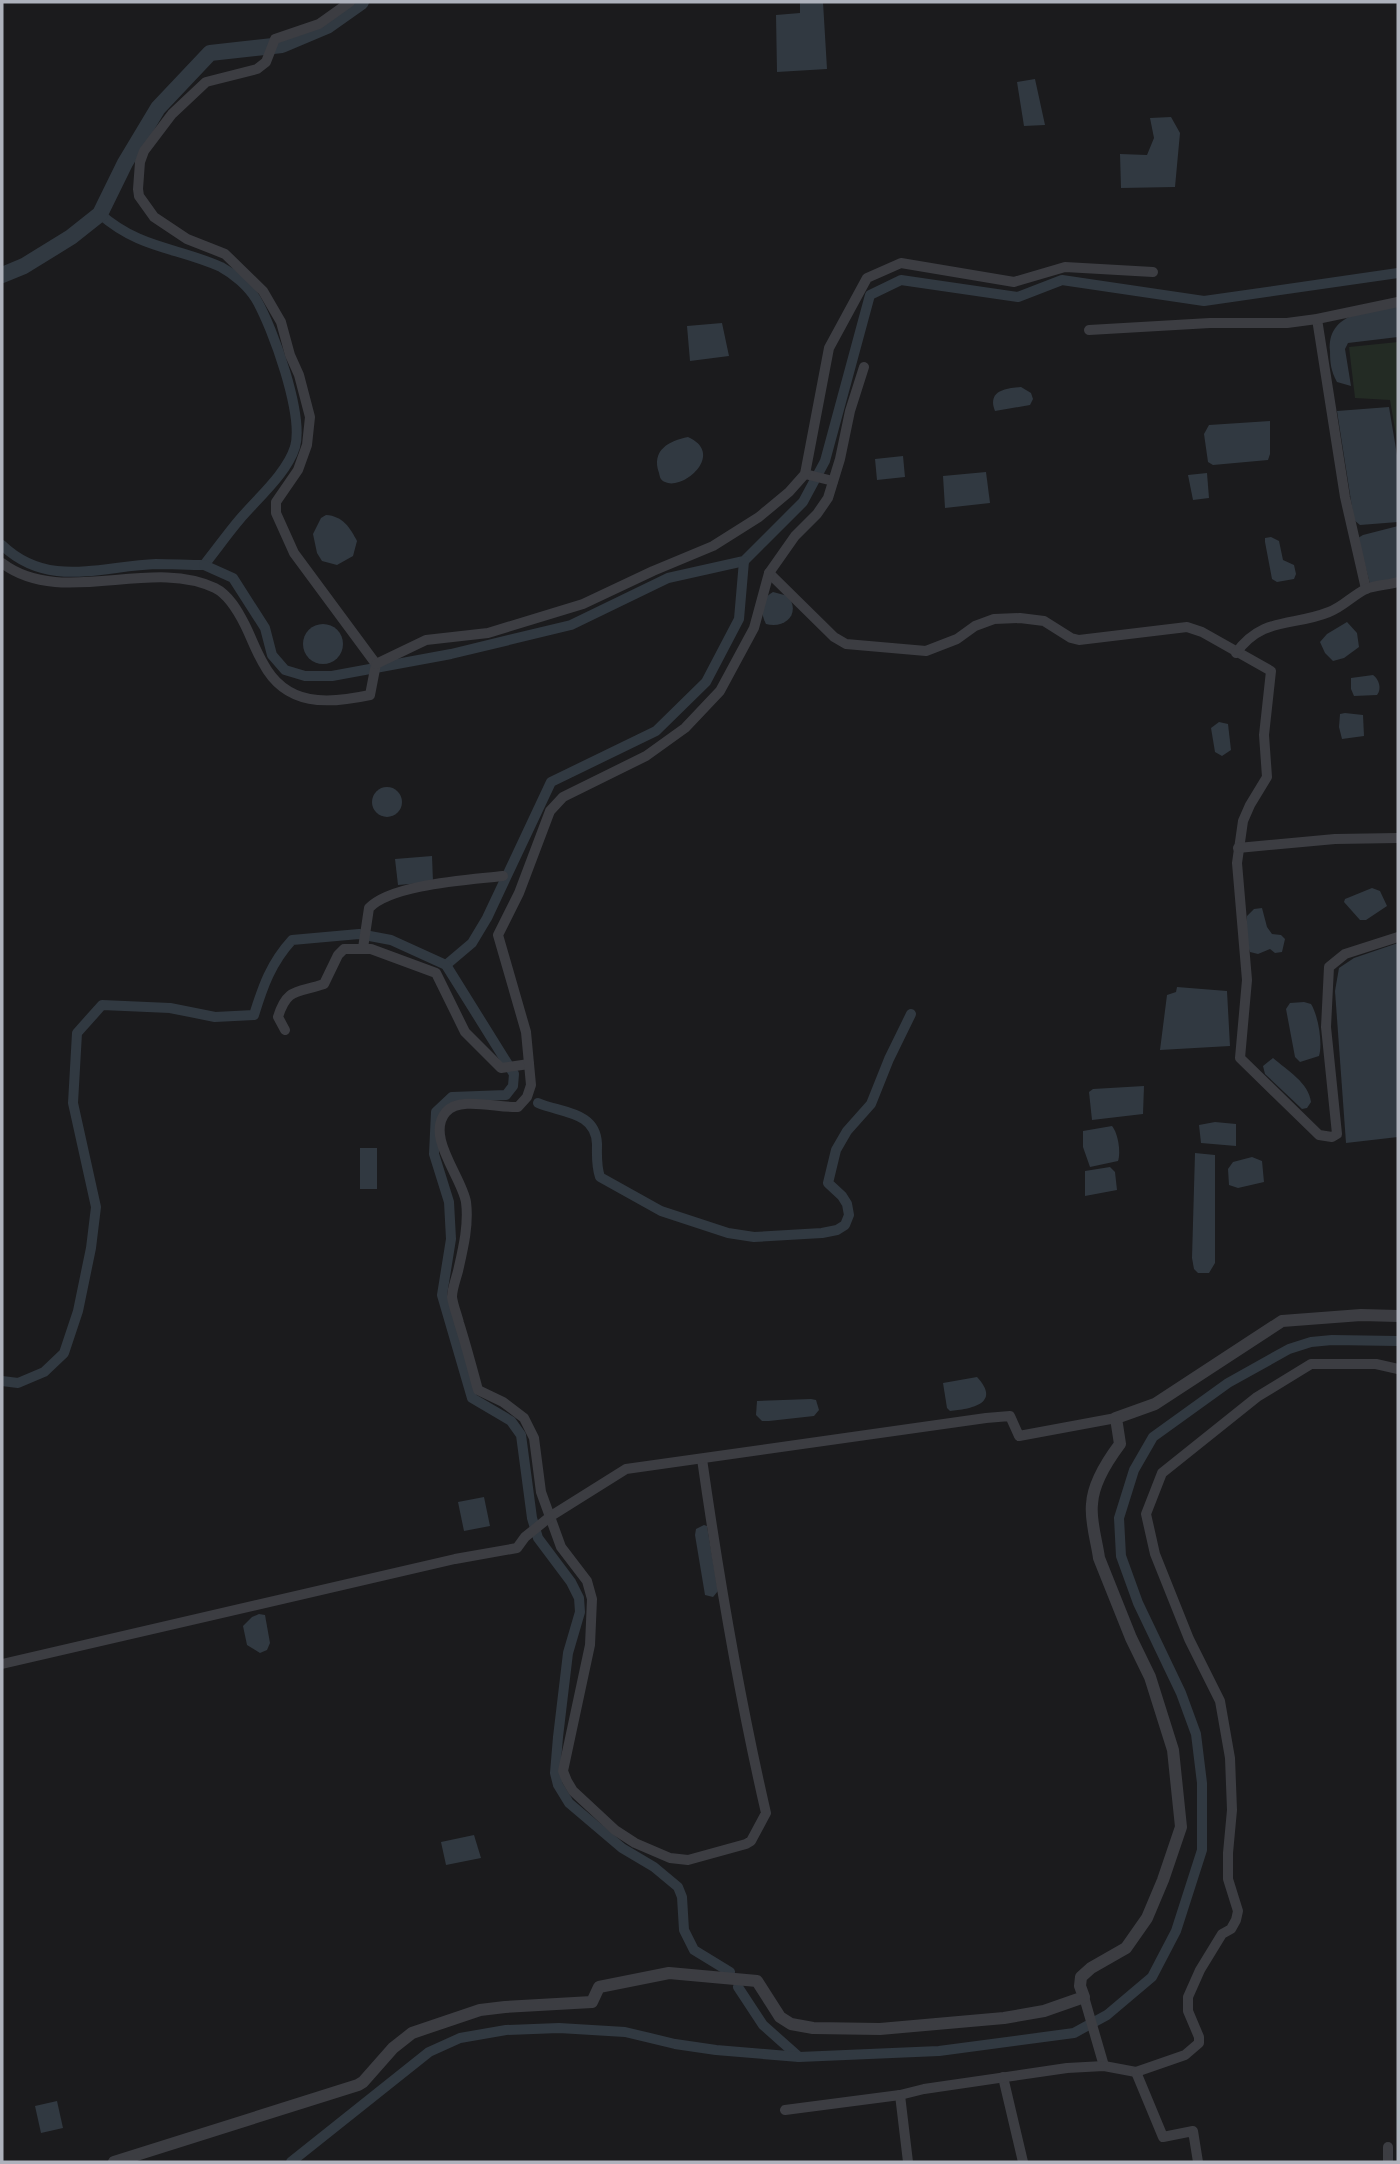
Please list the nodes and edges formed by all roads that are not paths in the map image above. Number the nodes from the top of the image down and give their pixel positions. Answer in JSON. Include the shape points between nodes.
{"nodes":[{"id":1,"x":349,"y":2,"type":"edge"},
{"id":2,"x":1153,"y":272,"type":"dead end"},
{"id":3,"x":1398,"y":302,"type":"edge"},
{"id":4,"x":1317,"y":319,"type":"junction"},
{"id":5,"x":1089,"y":330,"type":"dead end"},
{"id":6,"x":864,"y":367,"type":"dead end"},
{"id":7,"x":805,"y":474,"type":"junction"},
{"id":8,"x":833,"y":481,"type":"junction"},
{"id":9,"x":2,"y":563,"type":"edge"},
{"id":10,"x":769,"y":573,"type":"junction"},
{"id":11,"x":1398,"y":582,"type":"edge"},
{"id":12,"x":1366,"y":590,"type":"junction"},
{"id":13,"x":1236,"y":653,"type":"junction"},
{"id":14,"x":376,"y":664,"type":"junction"},
{"id":15,"x":1398,"y":838,"type":"edge"},
{"id":16,"x":1238,"y":848,"type":"junction"},
{"id":17,"x":503,"y":876,"type":"dead end"},
{"id":18,"x":1398,"y":937,"type":"edge"},
{"id":19,"x":363,"y":948,"type":"junction"},
{"id":20,"x":285,"y":1030,"type":"dead end"},
{"id":21,"x":529,"y":1064,"type":"junction"},
{"id":22,"x":1398,"y":1316,"type":"edge"},
{"id":23,"x":1398,"y":1369,"type":"edge"},
{"id":24,"x":1116,"y":1418,"type":"junction"},
{"id":25,"x":702,"y":1459,"type":"junction"},
{"id":26,"x":548,"y":1518,"type":"junction"},
{"id":27,"x":2,"y":1664,"type":"edge"},
{"id":28,"x":1084,"y":1997,"type":"junction"},
{"id":29,"x":1104,"y":2066,"type":"junction"},
{"id":30,"x":1136,"y":2072,"type":"junction"},
{"id":31,"x":1003,"y":2077,"type":"junction"},
{"id":32,"x":900,"y":2095,"type":"junction"},
{"id":33,"x":785,"y":2110,"type":"dead end"},
{"id":34,"x":1388,"y":2147,"type":"dead end"},
{"id":35,"x":114,"y":2162,"type":"edge"},
{"id":36,"x":908,"y":2162,"type":"edge"},
{"id":37,"x":1023,"y":2162,"type":"edge"},
{"id":38,"x":1198,"y":2162,"type":"edge"},
{"id":39,"x":1388,"y":2162,"type":"edge"}],
"edges":[{"from":1,"to":14,"type":"street","via":[[319,24],[275,39],[266,62],[257,69],[206,82],[172,114],[144,151],[138,176],[139,196],[154,217],[187,239],[225,254],[263,290],[281,322],[310,417],[307,445],[298,470],[276,502],[276,513],[294,553]]},
{"from":2,"to":7,"type":"street","via":[[1065,267],[1014,282],[901,263],[867,278],[829,348]]},
{"from":3,"to":4,"type":"street"},
{"from":4,"to":5,"type":"street"},
{"from":4,"to":12,"type":"street","via":[[1345,497]]},
{"from":6,"to":8,"type":"street"},
{"from":7,"to":8,"type":"street"},
{"from":7,"to":14,"type":"street","via":[[759,517],[713,546],[583,604],[488,633],[426,640]]},
{"from":8,"to":10,"type":"street","via":[[817,514],[788,544]]},
{"from":9,"to":14,"type":"street","via":[[40,580],[154,578],[189,580],[216,589],[238,612],[271,676],[298,698],[348,700],[370,695]]},
{"from":10,"to":13,"type":"street","via":[[846,644],[926,651],[994,619],[1020,618],[1044,621],[1079,639],[1187,627]]},
{"from":10,"to":21,"type":"street","via":[[754,628],[720,691],[685,728],[646,757],[563,797],[550,811],[498,935],[526,1032]]},
{"from":11,"to":12,"type":"street"},
{"from":12,"to":13,"type":"street","via":[[1326,614],[1261,629]]},
{"from":13,"to":16,"type":"street","via":[[1271,671],[1264,735],[1267,777],[1243,821]]},
{"from":15,"to":16,"type":"street"},
{"from":16,"to":18,"type":"street","via":[[1247,981],[1240,1058],[1319,1135],[1332,1138],[1337,1134],[1326,1027],[1329,967],[1345,954]]},
{"from":17,"to":19,"type":"street","via":[[439,884],[379,899],[369,908]]},
{"from":19,"to":20,"type":"street","via":[[344,949],[324,984],[288,995],[278,1017]]},
{"from":19,"to":21,"type":"street","via":[[436,972],[465,1032],[502,1068]]},
{"from":21,"to":26,"type":"street","via":[[531,1085],[518,1107],[455,1104],[444,1114],[441,1143],[466,1201],[465,1237],[452,1296],[478,1390],[524,1418],[534,1438]]},
{"from":22,"to":24,"type":"street","via":[[1282,1321],[1155,1404]]},
{"from":23,"to":30,"type":"street","via":[[1376,1364],[1311,1364],[1257,1397],[1162,1473],[1146,1514],[1155,1554],[1220,1701],[1233,1810],[1228,1878],[1238,1912],[1188,1997],[1199,2043],[1185,2054]]},
{"from":24,"to":25,"type":"street","via":[[1018,1436],[1010,1416],[986,1418]]},
{"from":24,"to":28,"type":"street","via":[[1119,1444],[1105,1464],[1091,1503],[1099,1559],[1150,1677],[1173,1750],[1181,1827],[1147,1918],[1126,1948],[1081,1977]]},
{"from":25,"to":26,"type":"street","via":[[626,1469]]},
{"from":25,"to":26,"type":"street","via":[[750,1746],[766,1813],[746,1844],[688,1860],[670,1858],[615,1830],[567,1782],[563,1771],[590,1645],[592,1599],[587,1581],[561,1547]]},
{"from":26,"to":27,"type":"street","via":[[517,1548]]},
{"from":28,"to":29,"type":"street"},
{"from":28,"to":35,"type":"street","via":[[1044,2011],[993,2019],[814,2028],[780,2017],[752,1979],[684,1973],[653,1976],[599,1987],[592,2002],[480,2010],[412,2033],[358,2085]]},
{"from":29,"to":30,"type":"street"},
{"from":29,"to":31,"type":"street"},
{"from":30,"to":38,"type":"street","via":[[1163,2137],[1193,2131]]},
{"from":31,"to":32,"type":"street"},
{"from":31,"to":37,"type":"street"},
{"from":32,"to":33,"type":"street"},
{"from":32,"to":36,"type":"street"},
{"from":34,"to":39,"type":"street"}]}
